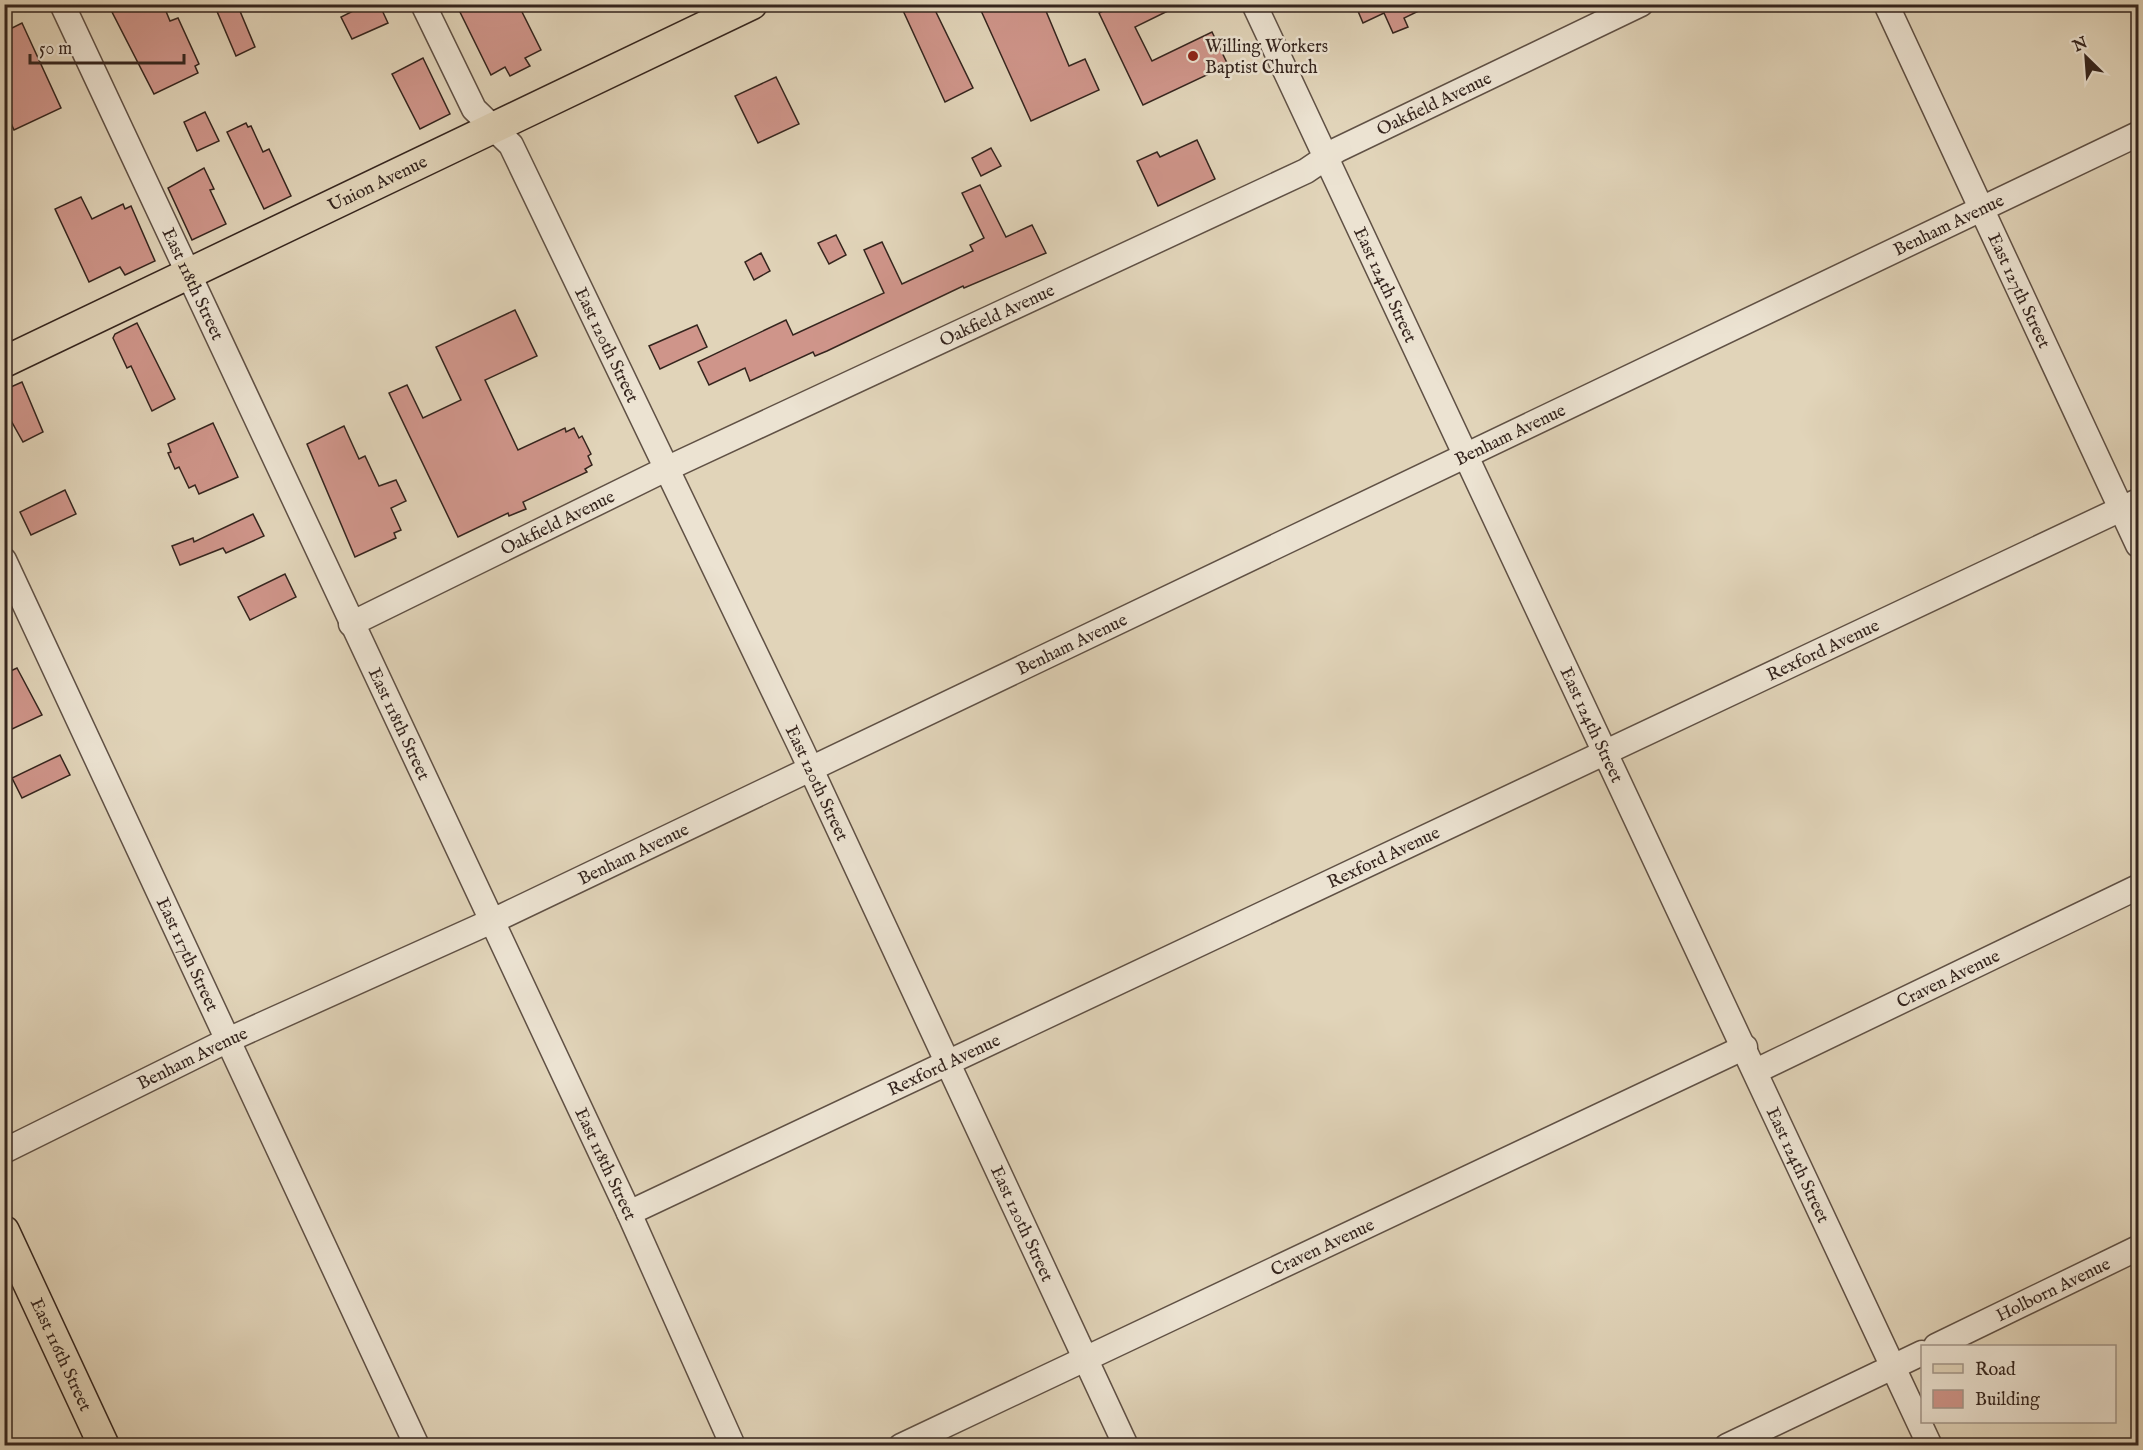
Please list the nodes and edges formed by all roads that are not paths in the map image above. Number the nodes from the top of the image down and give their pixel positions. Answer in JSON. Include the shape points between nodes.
{"nodes":[{"id":1,"x":62,"y":4,"type":"edge"},
{"id":2,"x":423,"y":4,"type":"edge"},
{"id":3,"x":752,"y":4,"type":"edge"},
{"id":4,"x":1254,"y":4,"type":"edge"},
{"id":5,"x":1641,"y":4,"type":"edge"},
{"id":6,"x":1886,"y":4,"type":"edge"},
{"id":7,"x":496,"y":127,"type":"junction"},
{"id":8,"x":2139,"y":134,"type":"edge"},
{"id":9,"x":1326,"y":159,"type":"junction"},
{"id":10,"x":1982,"y":209,"type":"junction"},
{"id":11,"x":188,"y":274,"type":"junction"},
{"id":12,"x":4,"y":362,"type":"edge"},
{"id":13,"x":1465,"y":457,"type":"junction"},
{"id":14,"x":666,"y":469,"type":"junction"},
{"id":15,"x":2130,"y":505,"type":"edge"},
{"id":16,"x":2139,"y":545,"type":"edge"},
{"id":17,"x":4,"y":560,"type":"edge"},
{"id":18,"x":351,"y":624,"type":"junction"},
{"id":19,"x":1603,"y":752,"type":"junction"},
{"id":20,"x":811,"y":768,"type":"junction"},
{"id":21,"x":2139,"y":887,"type":"edge"},
{"id":22,"x":490,"y":922,"type":"junction"},
{"id":23,"x":228,"y":1040,"type":"junction"},
{"id":24,"x":1745,"y":1047,"type":"junction"},
{"id":25,"x":949,"y":1064,"type":"junction"},
{"id":26,"x":1756,"y":1071,"type":"junction"},
{"id":27,"x":4,"y":1151,"type":"edge"},
{"id":28,"x":629,"y":1214,"type":"junction"},
{"id":29,"x":4,"y":1231,"type":"edge"},
{"id":30,"x":2139,"y":1248,"type":"edge"},
{"id":31,"x":1940,"y":1345,"type":"edge"},
{"id":32,"x":1921,"y":1354,"type":"edge"},
{"id":33,"x":1086,"y":1359,"type":"junction"},
{"id":34,"x":1893,"y":1368,"type":"junction"},
{"id":35,"x":104,"y":1446,"type":"edge"},
{"id":36,"x":417,"y":1446,"type":"edge"},
{"id":37,"x":733,"y":1446,"type":"edge"},
{"id":38,"x":902,"y":1446,"type":"edge"},
{"id":39,"x":1126,"y":1446,"type":"edge"},
{"id":40,"x":1727,"y":1446,"type":"edge"},
{"id":41,"x":1930,"y":1446,"type":"edge"}],
"edges":[{"from":1,"to":11,"type":"street","name":"East 118th Street"},
{"from":2,"to":7,"type":"street","name":"East 120th Street","via":[[474,109]]},
{"from":3,"to":7,"type":"main road","name":"Union Avenue"},
{"from":4,"to":9,"type":"street","name":"East 124th Street"},
{"from":5,"to":9,"type":"street","name":"Oakfield Avenue","via":[[1337,150]]},
{"from":6,"to":10,"type":"street","name":"East 127th Street"},
{"from":7,"to":11,"type":"main road","name":"Union Avenue"},
{"from":7,"to":14,"type":"street","name":"East 120th Street","via":[[511,145]]},
{"from":8,"to":10,"type":"street","name":"Benham Avenue"},
{"from":9,"to":13,"type":"street","name":"East 124th Street"},
{"from":9,"to":14,"type":"street","name":"Oakfield Avenue"},
{"from":10,"to":13,"type":"street","name":"Benham Avenue"},
{"from":10,"to":15,"type":"street","name":"East 127th Street"},
{"from":11,"to":12,"type":"main road","name":"Union Avenue"},
{"from":11,"to":18,"type":"street","name":"East 118th Street"},
{"from":13,"to":19,"type":"street","name":"East 124th Street"},
{"from":13,"to":20,"type":"street","name":"Benham Avenue"},
{"from":14,"to":18,"type":"street","name":"Oakfield Avenue"},
{"from":14,"to":20,"type":"street","name":"East 120th Street"},
{"from":15,"to":16,"type":"street","name":"East 127th Street"},
{"from":15,"to":19,"type":"street","name":"Rexford Avenue"},
{"from":17,"to":23,"type":"street","name":"East 117th Street"},
{"from":18,"to":22,"type":"street","name":"East 118th Street"},
{"from":19,"to":24,"type":"street","name":"East 124th Street"},
{"from":19,"to":25,"type":"street","name":"Rexford Avenue"},
{"from":20,"to":22,"type":"street","name":"Benham Avenue"},
{"from":20,"to":25,"type":"street","name":"East 120th Street"},
{"from":21,"to":26,"type":"street","name":"Craven Avenue"},
{"from":22,"to":23,"type":"street","name":"Benham Avenue"},
{"from":22,"to":28,"type":"street","name":"East 118th Street"},
{"from":23,"to":27,"type":"street","name":"Benham Avenue"},
{"from":23,"to":36,"type":"street","name":"East 117th Street"},
{"from":24,"to":26,"type":"street","name":"East 124th Street"},
{"from":24,"to":33,"type":"street","name":"Craven Avenue"},
{"from":25,"to":28,"type":"street","name":"Rexford Avenue"},
{"from":25,"to":33,"type":"street","name":"East 120th Street"},
{"from":26,"to":34,"type":"street","name":"East 124th Street"},
{"from":28,"to":37,"type":"street","name":"East 118th Street"},
{"from":29,"to":35,"type":"main road","name":"East 116th Street"},
{"from":30,"to":31,"type":"street","name":"Holborn Avenue"},
{"from":32,"to":34,"type":"street"},
{"from":33,"to":38,"type":"street","name":"Craven Avenue"},
{"from":33,"to":39,"type":"street","name":"East 120th Street"},
{"from":34,"to":40,"type":"street"},
{"from":34,"to":41,"type":"street","name":"East 124th Street"}]}
